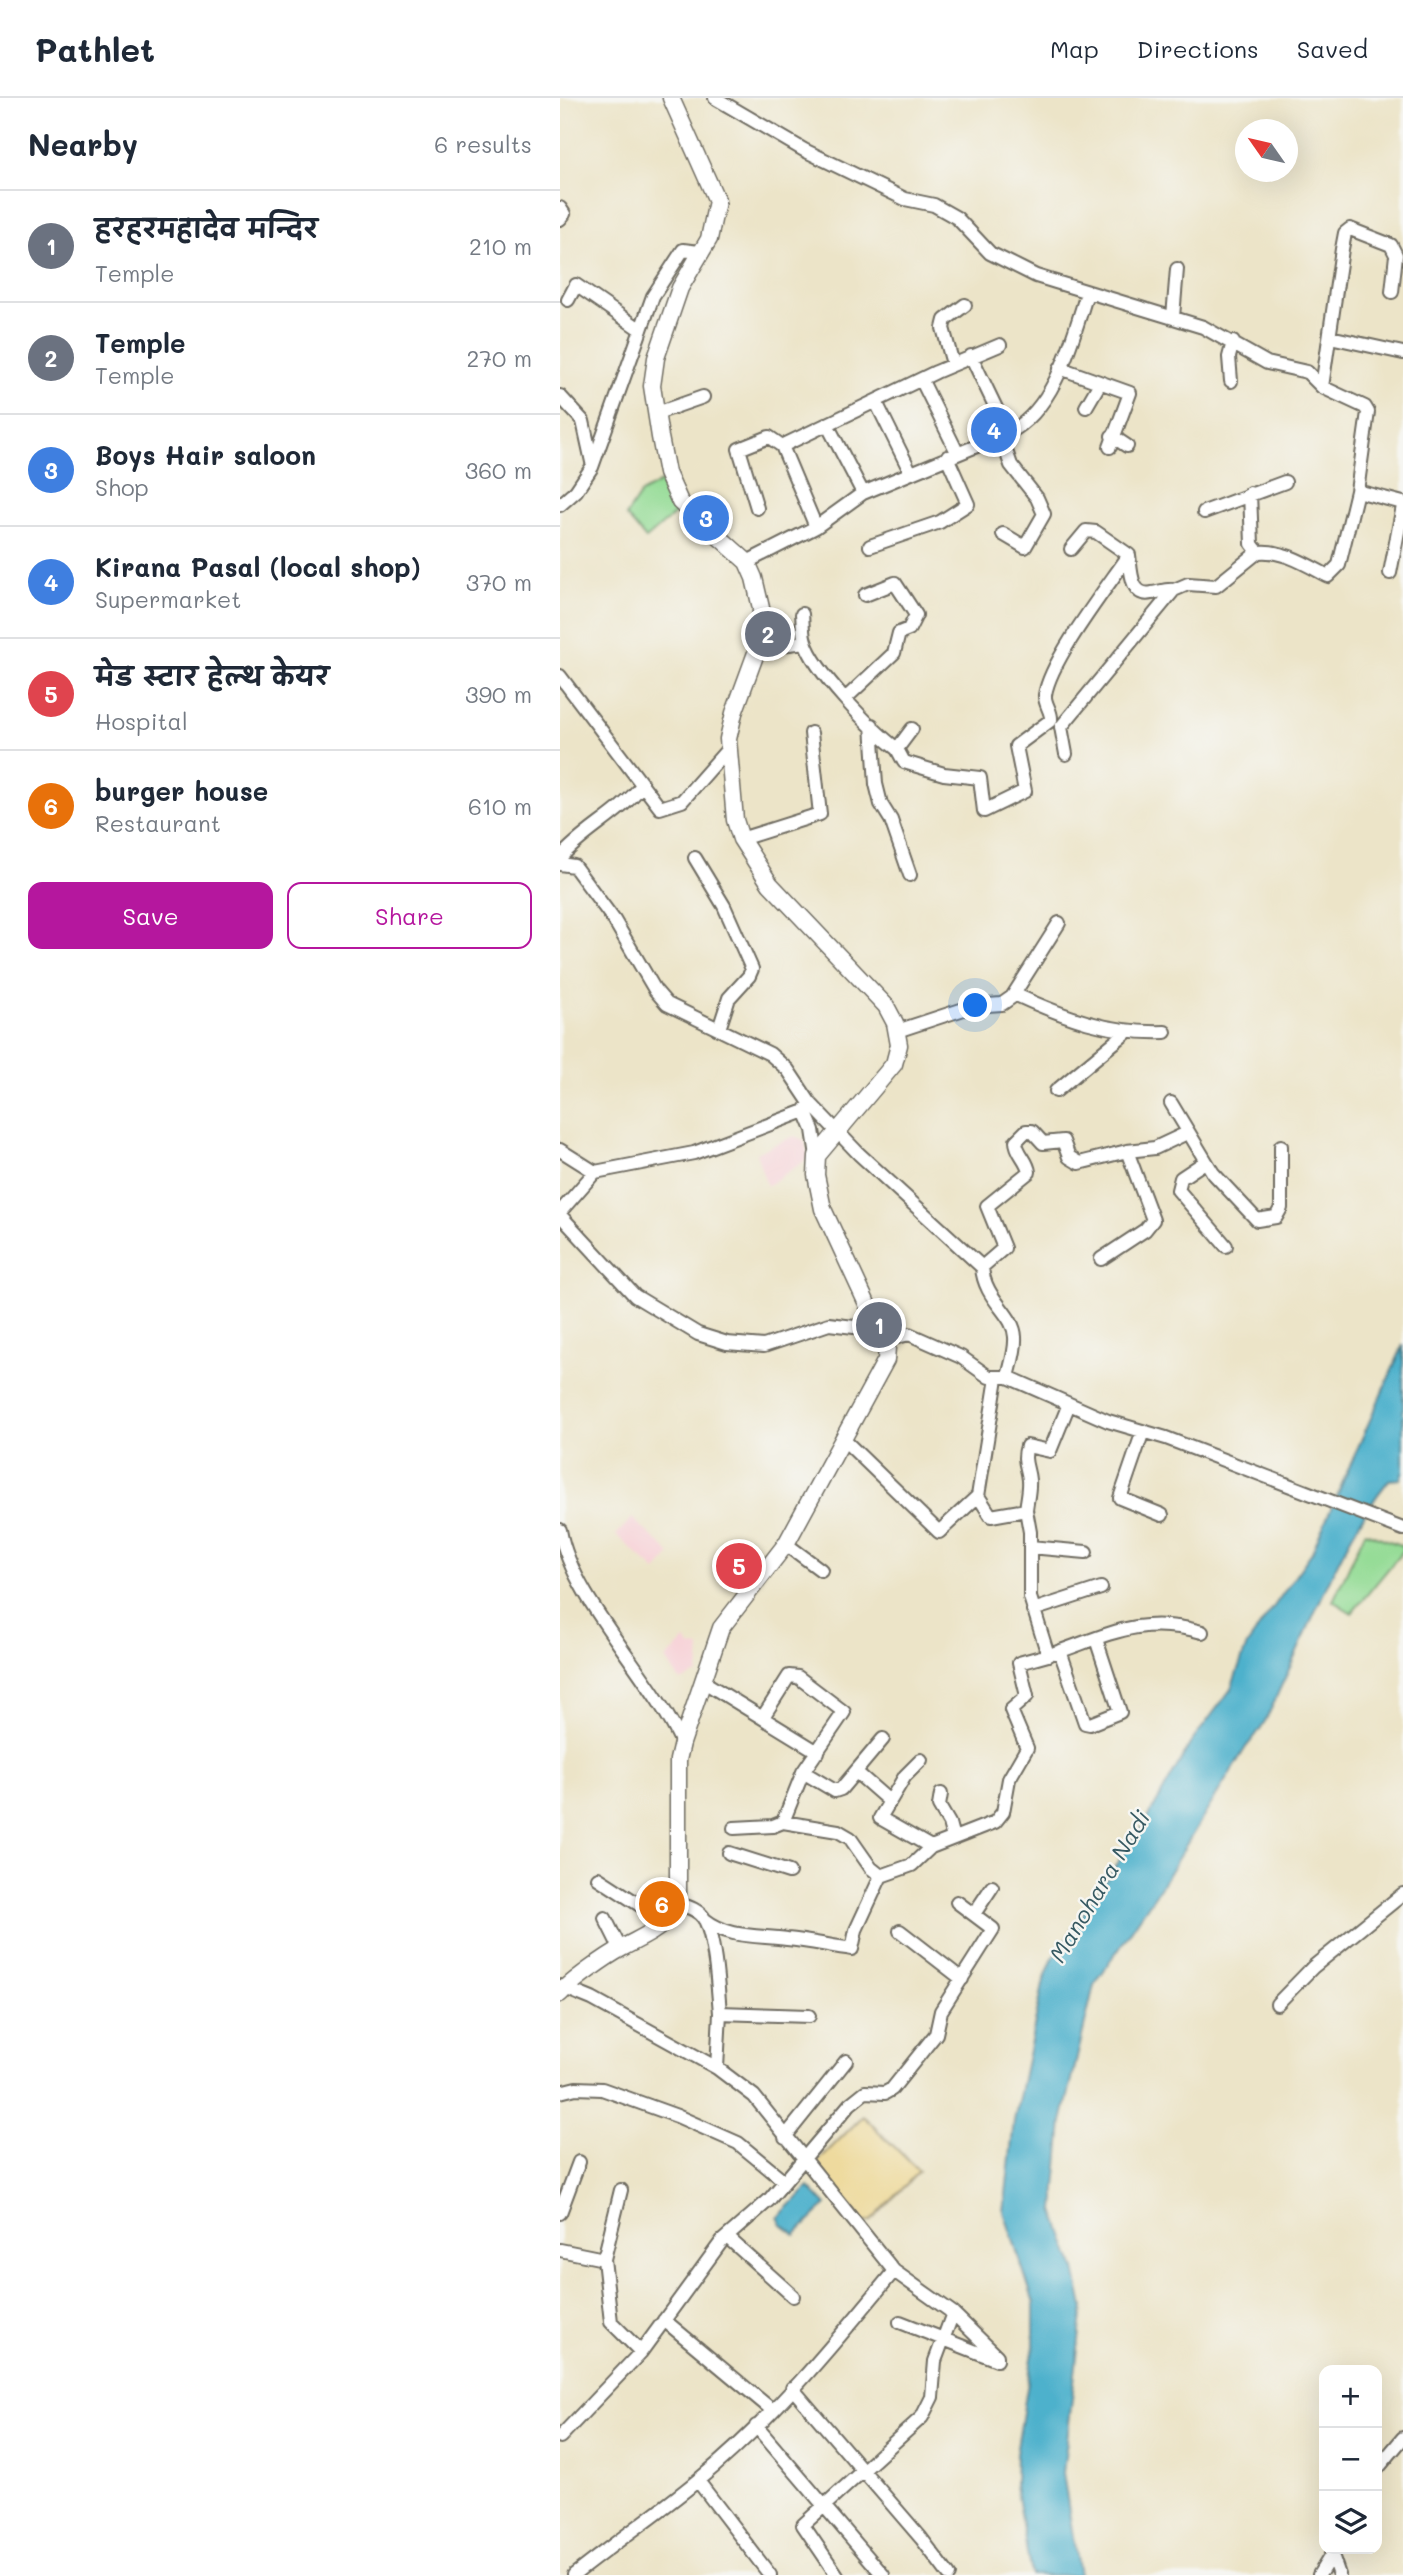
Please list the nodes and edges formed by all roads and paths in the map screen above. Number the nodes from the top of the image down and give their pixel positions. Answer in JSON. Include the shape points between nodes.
{"nodes":[{"id":1,"x":671,"y":98,"type":"edge"},
{"id":2,"x":715,"y":98,"type":"edge"},
{"id":3,"x":560,"y":208,"type":"edge"},
{"id":4,"x":560,"y":219,"type":"edge"},
{"id":5,"x":699,"y":252,"type":"junction"},
{"id":6,"x":1177,"y":269,"type":"dead end"},
{"id":7,"x":1392,"y":292,"type":"dead end"},
{"id":8,"x":1087,"y":293,"type":"junction"},
{"id":9,"x":568,"y":300,"type":"dead end"},
{"id":10,"x":965,"y":306,"type":"dead end"},
{"id":11,"x":1173,"y":317,"type":"junction"},
{"id":12,"x":640,"y":330,"type":"junction"},
{"id":13,"x":1330,"y":337,"type":"junction"},
{"id":14,"x":1233,"y":342,"type":"junction"},
{"id":15,"x":1000,"y":345,"type":"dead end"},
{"id":16,"x":1403,"y":353,"type":"edge"},
{"id":17,"x":971,"y":356,"type":"junction"},
{"id":18,"x":953,"y":364,"type":"junction"},
{"id":19,"x":1060,"y":368,"type":"junction"},
{"id":20,"x":922,"y":381,"type":"junction"},
{"id":21,"x":1231,"y":382,"type":"dead end"},
{"id":22,"x":1100,"y":383,"type":"junction"},
{"id":23,"x":1322,"y":387,"type":"junction"},
{"id":24,"x":560,"y":396,"type":"edge"},
{"id":25,"x":704,"y":397,"type":"dead end"},
{"id":26,"x":876,"y":402,"type":"junction"},
{"id":27,"x":1086,"y":407,"type":"dead end"},
{"id":28,"x":657,"y":413,"type":"junction"},
{"id":29,"x":828,"y":426,"type":"junction"},
{"id":30,"x":1004,"y":433,"type":"junction"},
{"id":31,"x":782,"y":446,"type":"junction"},
{"id":32,"x":1127,"y":446,"type":"dead end"},
{"id":33,"x":952,"y":455,"type":"junction"},
{"id":34,"x":592,"y":467,"type":"junction"},
{"id":35,"x":911,"y":473,"type":"junction"},
{"id":36,"x":1284,"y":482,"type":"dead end"},
{"id":37,"x":1357,"y":491,"type":"junction"},
{"id":38,"x":863,"y":493,"type":"junction"},
{"id":39,"x":1250,"y":493,"type":"junction"},
{"id":40,"x":560,"y":505,"type":"edge"},
{"id":41,"x":1403,"y":505,"type":"edge"},
{"id":42,"x":757,"y":508,"type":"dead end"},
{"id":43,"x":1204,"y":512,"type":"dead end"},
{"id":44,"x":816,"y":527,"type":"junction"},
{"id":45,"x":1003,"y":534,"type":"dead end"},
{"id":46,"x":870,"y":546,"type":"dead end"},
{"id":47,"x":1072,"y":549,"type":"dead end"},
{"id":48,"x":1258,"y":552,"type":"junction"},
{"id":49,"x":1129,"y":555,"type":"junction"},
{"id":50,"x":747,"y":562,"type":"junction"},
{"id":51,"x":1391,"y":573,"type":"dead end"},
{"id":52,"x":1174,"y":590,"type":"junction"},
{"id":53,"x":865,"y":595,"type":"dead end"},
{"id":54,"x":802,"y":614,"type":"dead end"},
{"id":55,"x":805,"y":642,"type":"junction"},
{"id":56,"x":758,"y":648,"type":"junction"},
{"id":57,"x":560,"y":676,"type":"edge"},
{"id":58,"x":845,"y":699,"type":"junction"},
{"id":59,"x":1056,"y":724,"type":"junction"},
{"id":60,"x":872,"y":725,"type":"junction"},
{"id":61,"x":912,"y":729,"type":"dead end"},
{"id":62,"x":811,"y":733,"type":"dead end"},
{"id":63,"x":897,"y":749,"type":"junction"},
{"id":64,"x":727,"y":750,"type":"junction"},
{"id":65,"x":1066,"y":754,"type":"dead end"},
{"id":66,"x":642,"y":785,"type":"junction"},
{"id":67,"x":741,"y":839,"type":"junction"},
{"id":68,"x":560,"y":858,"type":"edge"},
{"id":69,"x":695,"y":858,"type":"dead end"},
{"id":70,"x":560,"y":864,"type":"edge"},
{"id":71,"x":910,"y":875,"type":"dead end"},
{"id":72,"x":1059,"y":923,"type":"dead end"},
{"id":73,"x":1014,"y":993,"type":"junction"},
{"id":74,"x":719,"y":1029,"type":"junction"},
{"id":75,"x":897,"y":1031,"type":"junction"},
{"id":76,"x":1127,"y":1032,"type":"junction"},
{"id":77,"x":1165,"y":1032,"type":"dead end"},
{"id":78,"x":1056,"y":1091,"type":"dead end"},
{"id":79,"x":1171,"y":1103,"type":"dead end"},
{"id":80,"x":808,"y":1107,"type":"junction"},
{"id":81,"x":839,"y":1131,"type":"junction"},
{"id":82,"x":1187,"y":1133,"type":"junction"},
{"id":83,"x":1282,"y":1146,"type":"dead end"},
{"id":84,"x":560,"y":1150,"type":"edge"},
{"id":85,"x":1127,"y":1151,"type":"junction"},
{"id":86,"x":817,"y":1156,"type":"junction"},
{"id":87,"x":1205,"y":1162,"type":"junction"},
{"id":88,"x":595,"y":1172,"type":"junction"},
{"id":89,"x":560,"y":1214,"type":"edge"},
{"id":90,"x":1226,"y":1246,"type":"dead end"},
{"id":91,"x":1101,"y":1259,"type":"dead end"},
{"id":92,"x":982,"y":1267,"type":"junction"},
{"id":93,"x":874,"y":1321,"type":"junction"},
{"id":94,"x":886,"y":1340,"type":"junction"},
{"id":95,"x":1003,"y":1377,"type":"junction"},
{"id":96,"x":1069,"y":1404,"type":"junction"},
{"id":97,"x":1143,"y":1431,"type":"junction"},
{"id":98,"x":842,"y":1438,"type":"junction"},
{"id":99,"x":978,"y":1496,"type":"junction"},
{"id":100,"x":1026,"y":1510,"type":"junction"},
{"id":101,"x":1162,"y":1515,"type":"dead end"},
{"id":102,"x":1403,"y":1528,"type":"edge"},
{"id":103,"x":561,"y":1536,"type":"edge"},
{"id":104,"x":786,"y":1545,"type":"junction"},
{"id":105,"x":1030,"y":1547,"type":"junction"},
{"id":106,"x":1086,"y":1552,"type":"dead end"},
{"id":107,"x":821,"y":1570,"type":"dead end"},
{"id":108,"x":1101,"y":1588,"type":"dead end"},
{"id":109,"x":1033,"y":1610,"type":"junction"},
{"id":110,"x":1202,"y":1632,"type":"dead end"},
{"id":111,"x":1096,"y":1639,"type":"junction"},
{"id":112,"x":1054,"y":1653,"type":"junction"},
{"id":113,"x":704,"y":1682,"type":"junction"},
{"id":114,"x":763,"y":1717,"type":"junction"},
{"id":115,"x":883,"y":1739,"type":"dead end"},
{"id":116,"x":681,"y":1743,"type":"junction"},
{"id":117,"x":818,"y":1752,"type":"junction"},
{"id":118,"x":920,"y":1760,"type":"dead end"},
{"id":119,"x":803,"y":1772,"type":"junction"},
{"id":120,"x":856,"y":1772,"type":"junction"},
{"id":121,"x":941,"y":1794,"type":"dead end"},
{"id":122,"x":888,"y":1800,"type":"junction"},
{"id":123,"x":783,"y":1822,"type":"junction"},
{"id":124,"x":734,"y":1828,"type":"dead end"},
{"id":125,"x":953,"y":1838,"type":"junction"},
{"id":126,"x":931,"y":1847,"type":"junction"},
{"id":127,"x":729,"y":1853,"type":"dead end"},
{"id":128,"x":789,"y":1872,"type":"dead end"},
{"id":129,"x":881,"y":1876,"type":"junction"},
{"id":130,"x":598,"y":1878,"type":"dead end"},
{"id":131,"x":992,"y":1887,"type":"dead end"},
{"id":132,"x":1403,"y":1894,"type":"edge"},
{"id":133,"x":957,"y":1902,"type":"dead end"},
{"id":134,"x":677,"y":1903,"type":"junction"},
{"id":135,"x":974,"y":1913,"type":"junction"},
{"id":136,"x":605,"y":1918,"type":"dead end"},
{"id":137,"x":705,"y":1919,"type":"junction"},
{"id":138,"x":666,"y":1922,"type":"junction"},
{"id":139,"x":900,"y":1931,"type":"dead end"},
{"id":140,"x":620,"y":1948,"type":"junction"},
{"id":141,"x":962,"y":1979,"type":"junction"},
{"id":142,"x":562,"y":1989,"type":"edge"},
{"id":143,"x":1277,"y":2004,"type":"dead end"},
{"id":144,"x":720,"y":2013,"type":"junction"},
{"id":145,"x":809,"y":2016,"type":"dead end"},
{"id":146,"x":846,"y":2061,"type":"dead end"},
{"id":147,"x":717,"y":2068,"type":"junction"},
{"id":148,"x":560,"y":2092,"type":"edge"},
{"id":149,"x":785,"y":2137,"type":"junction"},
{"id":150,"x":804,"y":2158,"type":"junction"},
{"id":151,"x":579,"y":2162,"type":"dead end"},
{"id":152,"x":783,"y":2180,"type":"junction"},
{"id":153,"x":621,"y":2190,"type":"dead end"},
{"id":154,"x":560,"y":2213,"type":"edge"},
{"id":155,"x":727,"y":2237,"type":"junction"},
{"id":156,"x":560,"y":2250,"type":"edge"},
{"id":157,"x":604,"y":2259,"type":"junction"},
{"id":158,"x":894,"y":2271,"type":"junction"},
{"id":159,"x":793,"y":2296,"type":"dead end"},
{"id":160,"x":953,"y":2313,"type":"junction"},
{"id":161,"x":664,"y":2320,"type":"junction"},
{"id":162,"x":900,"y":2322,"type":"dead end"},
{"id":163,"x":941,"y":2340,"type":"junction"},
{"id":164,"x":641,"y":2352,"type":"junction"},
{"id":165,"x":792,"y":2388,"type":"junction"},
{"id":166,"x":771,"y":2409,"type":"junction"},
{"id":167,"x":755,"y":2426,"type":"junction"},
{"id":168,"x":560,"y":2437,"type":"edge"},
{"id":169,"x":1403,"y":2438,"type":"edge"},
{"id":170,"x":1382,"y":2463,"type":"edge"},
{"id":171,"x":864,"y":2471,"type":"junction"},
{"id":172,"x":698,"y":2481,"type":"junction"},
{"id":173,"x":825,"y":2506,"type":"junction"},
{"id":174,"x":1333,"y":2554,"type":"edge"},
{"id":175,"x":1334,"y":2554,"type":"edge"},
{"id":176,"x":574,"y":2575,"type":"edge"},
{"id":177,"x":770,"y":2575,"type":"edge"},
{"id":178,"x":837,"y":2575,"type":"edge"},
{"id":179,"x":883,"y":2575,"type":"edge"},
{"id":180,"x":949,"y":2575,"type":"edge"},
{"id":181,"x":1319,"y":2575,"type":"edge"},
{"id":182,"x":1339,"y":2575,"type":"edge"}],
"edges":[{"from":1,"to":5,"type":"main road","via":[[717,201],[709,239]]},
{"from":2,"to":8,"type":"street","via":[[804,150],[905,200],[934,205],[957,218],[990,253],[1036,276]]},
{"from":3,"to":4,"type":"street","via":[[564,214]]},
{"from":5,"to":12,"type":"street","via":[[683,250],[653,296]]},
{"from":5,"to":28,"type":"main road","via":[[680,288],[656,358],[652,386]]},
{"from":6,"to":11,"type":"street"},
{"from":7,"to":13,"type":"street","via":[[1396,255],[1391,245],[1350,229],[1342,248]]},
{"from":8,"to":11,"type":"street"},
{"from":8,"to":19,"type":"street"},
{"from":9,"to":12,"type":"street","via":[[576,285]]},
{"from":10,"to":18,"type":"street","via":[[945,320],[943,328]]},
{"from":11,"to":14,"type":"street"},
{"from":12,"to":34,"type":"street"},
{"from":13,"to":16,"type":"street"},
{"from":13,"to":23,"type":"street"},
{"from":14,"to":21,"type":"street"},
{"from":14,"to":23,"type":"street","via":[[1267,363],[1307,372]]},
{"from":15,"to":17,"type":"street"},
{"from":17,"to":18,"type":"street"},
{"from":17,"to":30,"type":"street"},
{"from":18,"to":20,"type":"street"},
{"from":19,"to":22,"type":"street"},
{"from":19,"to":30,"type":"street","via":[[1034,415]]},
{"from":20,"to":26,"type":"street"},
{"from":20,"to":33,"type":"street"},
{"from":22,"to":27,"type":"street"},
{"from":22,"to":32,"type":"street","via":[[1130,393],[1111,441]]},
{"from":23,"to":37,"type":"street","via":[[1368,412]]},
{"from":24,"to":34,"type":"street","via":[[583,421]]},
{"from":25,"to":28,"type":"street"},
{"from":26,"to":29,"type":"street"},
{"from":26,"to":35,"type":"street"},
{"from":28,"to":50,"type":"main road","via":[[667,472],[680,502]]},
{"from":29,"to":31,"type":"street"},
{"from":29,"to":38,"type":"street"},
{"from":30,"to":33,"type":"street"},
{"from":30,"to":45,"type":"street","via":[[1011,465],[1044,514],[1025,547]]},
{"from":31,"to":42,"type":"street","via":[[769,437],[739,449]]},
{"from":31,"to":44,"type":"street"},
{"from":33,"to":35,"type":"street"},
{"from":33,"to":46,"type":"street","via":[[968,504],[940,522]]},
{"from":34,"to":40,"type":"street"},
{"from":35,"to":38,"type":"street"},
{"from":36,"to":39,"type":"street"},
{"from":37,"to":41,"type":"street"},
{"from":37,"to":48,"type":"street","via":[[1339,565],[1328,576],[1286,556]]},
{"from":38,"to":44,"type":"street"},
{"from":39,"to":43,"type":"street"},
{"from":39,"to":48,"type":"street","via":[[1252,544]]},
{"from":41,"to":51,"type":"street"},
{"from":44,"to":50,"type":"street"},
{"from":47,"to":49,"type":"street","via":[[1086,531],[1096,532]]},
{"from":48,"to":52,"type":"street","via":[[1216,586],[1188,584]]},
{"from":49,"to":52,"type":"street","via":[[1132,582],[1139,592],[1148,595]]},
{"from":49,"to":59,"type":"street","via":[[1080,626],[1049,684],[1045,698]]},
{"from":50,"to":56,"type":"main road","via":[[761,608]]},
{"from":52,"to":59,"type":"street"},
{"from":53,"to":58,"type":"street","via":[[895,583],[916,615],[909,629],[899,633],[894,653]]},
{"from":54,"to":55,"type":"street"},
{"from":55,"to":56,"type":"street"},
{"from":55,"to":58,"type":"street"},
{"from":56,"to":64,"type":"main road","via":[[734,713]]},
{"from":57,"to":66,"type":"street"},
{"from":58,"to":60,"type":"street"},
{"from":59,"to":63,"type":"street","via":[[1016,746],[1025,791],[984,811],[980,778],[944,774],[904,762]]},
{"from":59,"to":65,"type":"street"},
{"from":60,"to":63,"type":"street"},
{"from":60,"to":71,"type":"street","via":[[881,804]]},
{"from":61,"to":63,"type":"street"},
{"from":62,"to":67,"type":"street","via":[[820,814]]},
{"from":64,"to":66,"type":"street","via":[[682,801],[668,808],[660,808]]},
{"from":64,"to":67,"type":"main road"},
{"from":66,"to":68,"type":"street"},
{"from":67,"to":75,"type":"main road","via":[[770,884],[878,996]]},
{"from":69,"to":74,"type":"street","via":[[752,969],[729,998]]},
{"from":70,"to":74,"type":"street","via":[[574,866],[591,886],[667,1004]]},
{"from":72,"to":73,"type":"street"},
{"from":73,"to":75,"type":"street","via":[[1002,1004],[973,1006]]},
{"from":73,"to":76,"type":"street","via":[[1064,1016]]},
{"from":74,"to":80,"type":"street","via":[[770,1054],[788,1070]]},
{"from":75,"to":81,"type":"main road","via":[[894,1064]]},
{"from":76,"to":77,"type":"street"},
{"from":76,"to":78,"type":"street"},
{"from":79,"to":82,"type":"street"},
{"from":80,"to":81,"type":"street"},
{"from":80,"to":86,"type":"street"},
{"from":80,"to":88,"type":"street","via":[[694,1153]]},
{"from":81,"to":86,"type":"main road"},
{"from":81,"to":92,"type":"street"},
{"from":82,"to":85,"type":"street","via":[[1155,1148]]},
{"from":82,"to":87,"type":"street"},
{"from":83,"to":87,"type":"street","via":[[1281,1208],[1276,1217],[1266,1221],[1257,1220]]},
{"from":84,"to":88,"type":"street"},
{"from":85,"to":91,"type":"street","via":[[1153,1220]]},
{"from":85,"to":92,"type":"street","via":[[1079,1163],[1069,1157],[1063,1141],[1043,1143],[1032,1131],[1020,1135],[1016,1146],[1029,1172],[987,1206],[1004,1248]]},
{"from":86,"to":93,"type":"main road","via":[[822,1209]]},
{"from":87,"to":90,"type":"street","via":[[1181,1178],[1178,1190]]},
{"from":88,"to":89,"type":"street"},
{"from":89,"to":93,"type":"street","via":[[635,1296],[698,1334],[727,1343],[764,1346],[828,1324],[854,1327]]},
{"from":92,"to":95,"type":"street","via":[[986,1290],[1016,1336]]},
{"from":93,"to":94,"type":"main road"},
{"from":94,"to":95,"type":"street","via":[[909,1334],[961,1357],[989,1377]]},
{"from":94,"to":98,"type":"main road","via":[[886,1360]]},
{"from":95,"to":96,"type":"street"},
{"from":95,"to":99,"type":"street"},
{"from":96,"to":97,"type":"street"},
{"from":96,"to":100,"type":"street","via":[[1050,1451],[1025,1449],[1023,1465],[1029,1475]]},
{"from":97,"to":101,"type":"street","via":[[1120,1498]]},
{"from":97,"to":102,"type":"street"},
{"from":98,"to":99,"type":"street","via":[[939,1532]]},
{"from":98,"to":104,"type":"main road"},
{"from":99,"to":100,"type":"street","via":[[991,1516]]},
{"from":100,"to":105,"type":"street"},
{"from":103,"to":116,"type":"street","via":[[580,1582],[667,1711]]},
{"from":104,"to":107,"type":"street"},
{"from":104,"to":113,"type":"main road","via":[[721,1628]]},
{"from":105,"to":106,"type":"street"},
{"from":105,"to":109,"type":"street"},
{"from":108,"to":109,"type":"street"},
{"from":109,"to":112,"type":"street"},
{"from":110,"to":111,"type":"street","via":[[1173,1624],[1146,1625]]},
{"from":111,"to":112,"type":"street"},
{"from":111,"to":112,"type":"street","via":[[1120,1712],[1090,1724],[1084,1723]]},
{"from":112,"to":125,"type":"street","via":[[1019,1663],[1027,1696],[1011,1710],[1027,1748],[1009,1779],[1003,1812],[995,1822]]},
{"from":113,"to":114,"type":"street","via":[[751,1714]]},
{"from":113,"to":116,"type":"main road"},
{"from":114,"to":117,"type":"street"},
{"from":114,"to":117,"type":"street","via":[[785,1679],[798,1677],[844,1712]]},
{"from":115,"to":120,"type":"street"},
{"from":116,"to":134,"type":"main road"},
{"from":117,"to":119,"type":"street"},
{"from":118,"to":122,"type":"street"},
{"from":119,"to":120,"type":"street","via":[[835,1791]]},
{"from":119,"to":123,"type":"street"},
{"from":120,"to":122,"type":"street"},
{"from":121,"to":125,"type":"street","via":[[939,1806]]},
{"from":122,"to":126,"type":"street","via":[[880,1814],[883,1820]]},
{"from":123,"to":124,"type":"street"},
{"from":123,"to":129,"type":"street","via":[[838,1831],[850,1838]]},
{"from":125,"to":126,"type":"street"},
{"from":126,"to":129,"type":"street","via":[[912,1865]]},
{"from":127,"to":128,"type":"street"},
{"from":129,"to":137,"type":"street","via":[[856,1930],[852,1950],[741,1936]]},
{"from":130,"to":138,"type":"street"},
{"from":131,"to":135,"type":"street"},
{"from":132,"to":143,"type":"street","via":[[1313,1967]]},
{"from":133,"to":135,"type":"street"},
{"from":134,"to":137,"type":"street"},
{"from":134,"to":138,"type":"main road"},
{"from":135,"to":141,"type":"street","via":[[993,1929]]},
{"from":136,"to":140,"type":"street"},
{"from":137,"to":144,"type":"street"},
{"from":138,"to":140,"type":"main road"},
{"from":139,"to":141,"type":"street"},
{"from":140,"to":142,"type":"main road"},
{"from":141,"to":150,"type":"street","via":[[941,2011],[936,2034],[892,2088],[858,2098]]},
{"from":142,"to":147,"type":"street"},
{"from":144,"to":145,"type":"street"},
{"from":144,"to":147,"type":"street"},
{"from":146,"to":149,"type":"street"},
{"from":147,"to":149,"type":"street","via":[[754,2096]]},
{"from":148,"to":152,"type":"street","via":[[602,2089],[677,2116],[738,2143]]},
{"from":149,"to":150,"type":"street"},
{"from":150,"to":152,"type":"street"},
{"from":150,"to":158,"type":"street"},
{"from":151,"to":154,"type":"street"},
{"from":152,"to":155,"type":"street","via":[[769,2200]]},
{"from":153,"to":157,"type":"street"},
{"from":155,"to":159,"type":"street"},
{"from":155,"to":161,"type":"street"},
{"from":156,"to":157,"type":"street"},
{"from":157,"to":164,"type":"street","via":[[611,2322]]},
{"from":158,"to":160,"type":"street"},
{"from":158,"to":165,"type":"street"},
{"from":160,"to":163,"type":"street"},
{"from":160,"to":163,"type":"street","via":[[997,2360]]},
{"from":161,"to":164,"type":"street"},
{"from":161,"to":166,"type":"street"},
{"from":162,"to":163,"type":"street"},
{"from":163,"to":171,"type":"street","via":[[929,2405],[917,2424]]},
{"from":164,"to":168,"type":"street"},
{"from":165,"to":166,"type":"street"},
{"from":165,"to":171,"type":"street"},
{"from":166,"to":167,"type":"street"},
{"from":167,"to":172,"type":"street"},
{"from":167,"to":173,"type":"street"},
{"from":169,"to":170,"type":"street"},
{"from":171,"to":173,"type":"street"},
{"from":171,"to":180,"type":"street"},
{"from":172,"to":176,"type":"street"},
{"from":172,"to":177,"type":"street"},
{"from":173,"to":178,"type":"street","via":[[803,2528]]},
{"from":173,"to":179,"type":"street"},
{"from":174,"to":181,"type":"street"},
{"from":175,"to":182,"type":"street"}]}
